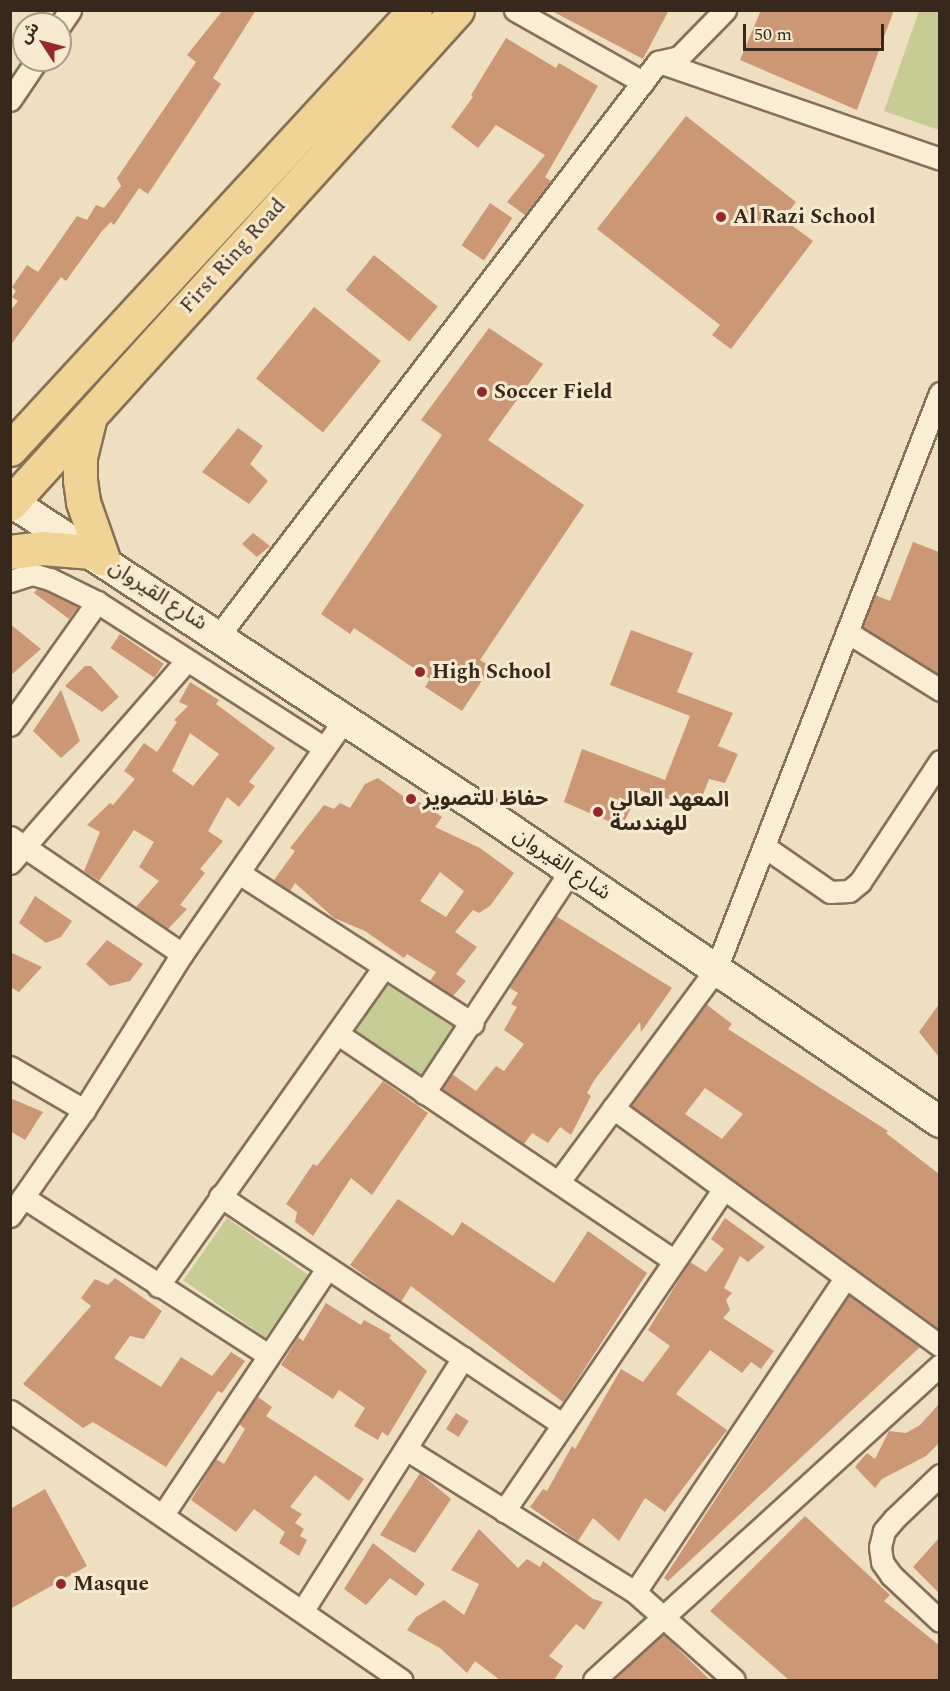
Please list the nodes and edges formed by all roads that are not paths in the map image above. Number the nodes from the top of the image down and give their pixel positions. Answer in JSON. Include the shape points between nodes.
{"nodes":[{"id":1,"x":415,"y":10,"type":"edge"},
{"id":2,"x":457,"y":10,"type":"edge"},
{"id":3,"x":515,"y":10,"type":"edge"},
{"id":4,"x":725,"y":10,"type":"edge"},
{"id":5,"x":658,"y":62,"type":"junction"},
{"id":6,"x":29,"y":72,"type":"edge"},
{"id":7,"x":643,"y":82,"type":"junction"},
{"id":8,"x":10,"y":100,"type":"edge"},
{"id":9,"x":939,"y":159,"type":"edge"},
{"id":10,"x":939,"y":393,"type":"edge"},
{"id":11,"x":51,"y":406,"type":"junction"},
{"id":12,"x":91,"y":413,"type":"junction"},
{"id":13,"x":10,"y":424,"type":"edge"},
{"id":14,"x":10,"y":448,"type":"edge"},
{"id":15,"x":11,"y":502,"type":"edge"},
{"id":16,"x":10,"y":552,"type":"edge"},
{"id":17,"x":97,"y":555,"type":"junction"},
{"id":18,"x":10,"y":581,"type":"edge"},
{"id":19,"x":97,"y":602,"type":"junction"},
{"id":20,"x":847,"y":632,"type":"junction"},
{"id":21,"x":219,"y":635,"type":"junction"},
{"id":22,"x":186,"y":661,"type":"junction"},
{"id":23,"x":939,"y":690,"type":"edge"},
{"id":24,"x":344,"y":720,"type":"junction"},
{"id":25,"x":10,"y":725,"type":"edge"},
{"id":26,"x":324,"y":748,"type":"junction"},
{"id":27,"x":939,"y":761,"type":"edge"},
{"id":28,"x":765,"y":847,"type":"junction"},
{"id":29,"x":15,"y":849,"type":"edge"},
{"id":30,"x":571,"y":870,"type":"junction"},
{"id":31,"x":239,"y":873,"type":"junction"},
{"id":32,"x":182,"y":954,"type":"junction"},
{"id":33,"x":383,"y":968,"type":"junction"},
{"id":34,"x":716,"y":969,"type":"junction"},
{"id":35,"x":473,"y":1023,"type":"junction"},
{"id":36,"x":338,"y":1034,"type":"junction"},
{"id":37,"x":10,"y":1067,"type":"edge"},
{"id":38,"x":424,"y":1092,"type":"junction"},
{"id":39,"x":613,"y":1108,"type":"junction"},
{"id":40,"x":84,"y":1110,"type":"junction"},
{"id":41,"x":939,"y":1122,"type":"edge"},
{"id":42,"x":560,"y":1180,"type":"junction"},
{"id":43,"x":724,"y":1189,"type":"junction"},
{"id":44,"x":220,"y":1196,"type":"junction"},
{"id":45,"x":22,"y":1197,"type":"junction"},
{"id":46,"x":10,"y":1216,"type":"edge"},
{"id":47,"x":673,"y":1260,"type":"junction"},
{"id":48,"x":327,"y":1269,"type":"junction"},
{"id":49,"x":845,"y":1278,"type":"junction"},
{"id":50,"x":158,"y":1286,"type":"junction"},
{"id":51,"x":939,"y":1346,"type":"edge"},
{"id":52,"x":268,"y":1355,"type":"junction"},
{"id":53,"x":463,"y":1358,"type":"junction"},
{"id":54,"x":938,"y":1369,"type":"edge"},
{"id":55,"x":10,"y":1411,"type":"edge"},
{"id":56,"x":562,"y":1425,"type":"junction"},
{"id":57,"x":406,"y":1449,"type":"junction"},
{"id":58,"x":939,"y":1475,"type":"edge"},
{"id":59,"x":504,"y":1511,"type":"junction"},
{"id":60,"x":164,"y":1513,"type":"junction"},
{"id":61,"x":635,"y":1592,"type":"junction"},
{"id":62,"x":303,"y":1610,"type":"junction"},
{"id":63,"x":663,"y":1616,"type":"junction"},
{"id":64,"x":939,"y":1620,"type":"edge"},
{"id":65,"x":402,"y":1680,"type":"edge"},
{"id":66,"x":594,"y":1680,"type":"edge"},
{"id":67,"x":734,"y":1680,"type":"edge"}],
"edges":[{"from":1,"to":11,"type":"main road","name":"First Ring Road"},
{"from":2,"to":12,"type":"main road","name":"First Ring Road"},
{"from":3,"to":7,"type":"street"},
{"from":4,"to":5,"type":"street","via":[[679,57]]},
{"from":5,"to":7,"type":"street"},
{"from":5,"to":9,"type":"street"},
{"from":6,"to":8,"type":"street"},
{"from":7,"to":21,"type":"street"},
{"from":10,"to":20,"type":"street"},
{"from":11,"to":13,"type":"main road"},
{"from":11,"to":14,"type":"main road","name":"First Ring Road"},
{"from":12,"to":15,"type":"main road","name":"First Ring Road"},
{"from":12,"to":17,"type":"main road","via":[[80,457],[80,480]]},
{"from":15,"to":17,"type":"main road","name":"شارع القيروان"},
{"from":16,"to":17,"type":"main road","via":[[42,548]]},
{"from":17,"to":21,"type":"main road","name":"شارع القيروان"},
{"from":18,"to":19,"type":"street","via":[[32,574]]},
{"from":19,"to":22,"type":"street"},
{"from":19,"to":25,"type":"street"},
{"from":20,"to":23,"type":"street"},
{"from":20,"to":28,"type":"street"},
{"from":21,"to":24,"type":"main road","name":"شارع القيروان"},
{"from":22,"to":26,"type":"street"},
{"from":22,"to":29,"type":"street"},
{"from":24,"to":26,"type":"street"},
{"from":24,"to":30,"type":"main road","name":"شارع القيروان"},
{"from":26,"to":31,"type":"street"},
{"from":27,"to":28,"type":"street","via":[[860,882],[849,891],[830,892]]},
{"from":28,"to":34,"type":"street"},
{"from":29,"to":32,"type":"street"},
{"from":30,"to":34,"type":"main road","name":"شارع القيروان"},
{"from":30,"to":35,"type":"street"},
{"from":31,"to":32,"type":"street"},
{"from":31,"to":33,"type":"street"},
{"from":32,"to":40,"type":"street"},
{"from":33,"to":35,"type":"street"},
{"from":33,"to":36,"type":"street"},
{"from":34,"to":39,"type":"street"},
{"from":34,"to":41,"type":"main road","name":"شارع القيروان"},
{"from":35,"to":38,"type":"street"},
{"from":36,"to":38,"type":"street"},
{"from":36,"to":44,"type":"street"},
{"from":37,"to":40,"type":"street"},
{"from":38,"to":42,"type":"street"},
{"from":39,"to":42,"type":"street"},
{"from":39,"to":43,"type":"street"},
{"from":40,"to":45,"type":"street"},
{"from":42,"to":47,"type":"street"},
{"from":43,"to":47,"type":"street"},
{"from":43,"to":49,"type":"street"},
{"from":44,"to":48,"type":"street"},
{"from":44,"to":50,"type":"street"},
{"from":45,"to":46,"type":"street"},
{"from":45,"to":50,"type":"street"},
{"from":47,"to":56,"type":"street"},
{"from":48,"to":52,"type":"street"},
{"from":48,"to":53,"type":"street"},
{"from":49,"to":51,"type":"street"},
{"from":49,"to":61,"type":"street"},
{"from":50,"to":52,"type":"street"},
{"from":52,"to":60,"type":"street"},
{"from":53,"to":56,"type":"street"},
{"from":53,"to":57,"type":"street"},
{"from":54,"to":63,"type":"street"},
{"from":55,"to":60,"type":"street"},
{"from":56,"to":59,"type":"street"},
{"from":57,"to":59,"type":"street"},
{"from":57,"to":62,"type":"street"},
{"from":58,"to":64,"type":"street","via":[[884,1531],[880,1546],[882,1562],[891,1575]]},
{"from":59,"to":61,"type":"street"},
{"from":60,"to":62,"type":"street"},
{"from":61,"to":63,"type":"street"},
{"from":62,"to":65,"type":"street"},
{"from":63,"to":66,"type":"street"},
{"from":63,"to":67,"type":"street"}]}
